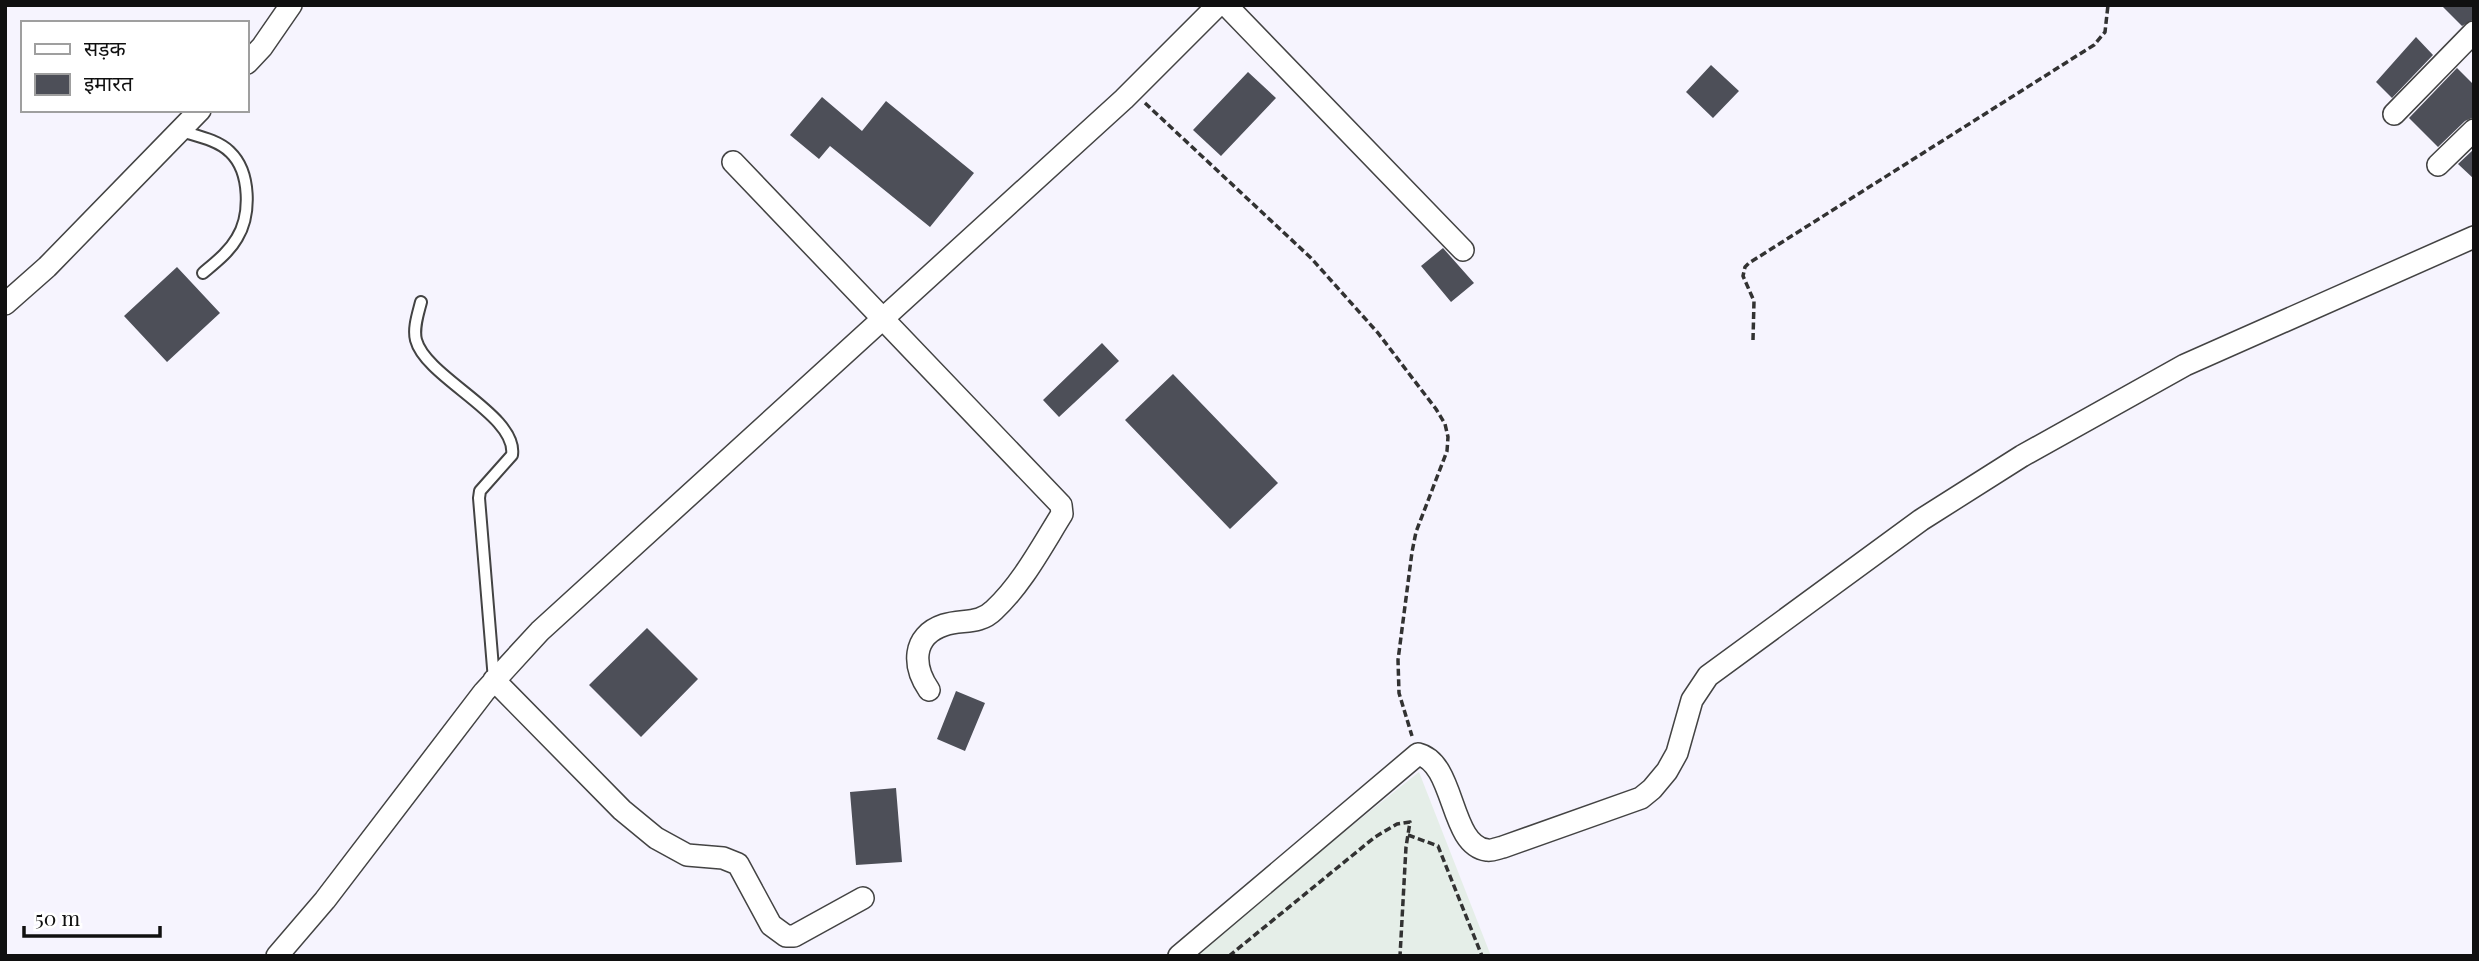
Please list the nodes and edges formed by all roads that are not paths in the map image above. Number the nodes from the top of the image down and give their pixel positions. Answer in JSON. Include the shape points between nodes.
{"nodes":[{"id":1,"x":291,"y":5,"type":"edge"},
{"id":2,"x":1218,"y":5,"type":"edge"},
{"id":3,"x":1226,"y":5,"type":"edge"},
{"id":4,"x":2474,"y":32,"type":"edge"},
{"id":5,"x":248,"y":62,"type":"edge"},
{"id":6,"x":198,"y":112,"type":"edge"},
{"id":7,"x":2394,"y":114,"type":"dead end"},
{"id":8,"x":2474,"y":130,"type":"edge"},
{"id":9,"x":181,"y":131,"type":"junction"},
{"id":10,"x":733,"y":162,"type":"dead end"},
{"id":11,"x":2438,"y":164,"type":"dead end"},
{"id":12,"x":2474,"y":237,"type":"edge"},
{"id":13,"x":1463,"y":250,"type":"dead end"},
{"id":14,"x":203,"y":273,"type":"dead end"},
{"id":15,"x":421,"y":302,"type":"dead end"},
{"id":16,"x":5,"y":304,"type":"edge"},
{"id":17,"x":882,"y":317,"type":"junction"},
{"id":18,"x":494,"y":681,"type":"junction"},
{"id":19,"x":929,"y":691,"type":"dead end"},
{"id":20,"x":863,"y":898,"type":"dead end"},
{"id":21,"x":277,"y":956,"type":"edge"},
{"id":22,"x":1179,"y":956,"type":"edge"}],
"edges":[{"from":1,"to":5,"type":"street"},
{"from":2,"to":17,"type":"street","via":[[1132,91]]},
{"from":3,"to":13,"type":"street"},
{"from":4,"to":7,"type":"street"},
{"from":6,"to":9,"type":"street"},
{"from":8,"to":11,"type":"street"},
{"from":9,"to":14,"type":"lane","via":[[227,149],[245,181],[243,227],[226,254]]},
{"from":9,"to":16,"type":"street"},
{"from":10,"to":17,"type":"street"},
{"from":12,"to":22,"type":"street","via":[[2185,365],[2022,456],[1921,520],[1708,676],[1692,700],[1667,771],[1641,798],[1486,850],[1465,832],[1439,771],[1418,754]]},
{"from":15,"to":18,"type":"lane","via":[[415,334],[422,353],[494,419],[512,446],[512,455],[484,486],[480,498]]},
{"from":17,"to":18,"type":"street","via":[[540,631]]},
{"from":17,"to":19,"type":"street","via":[[1053,494],[1062,509],[1012,591],[995,610],[977,621],[939,627],[925,638],[917,664]]},
{"from":18,"to":20,"type":"street","via":[[622,810],[656,838],[687,855],[738,864],[780,934],[794,936]]},
{"from":18,"to":21,"type":"street"}]}
